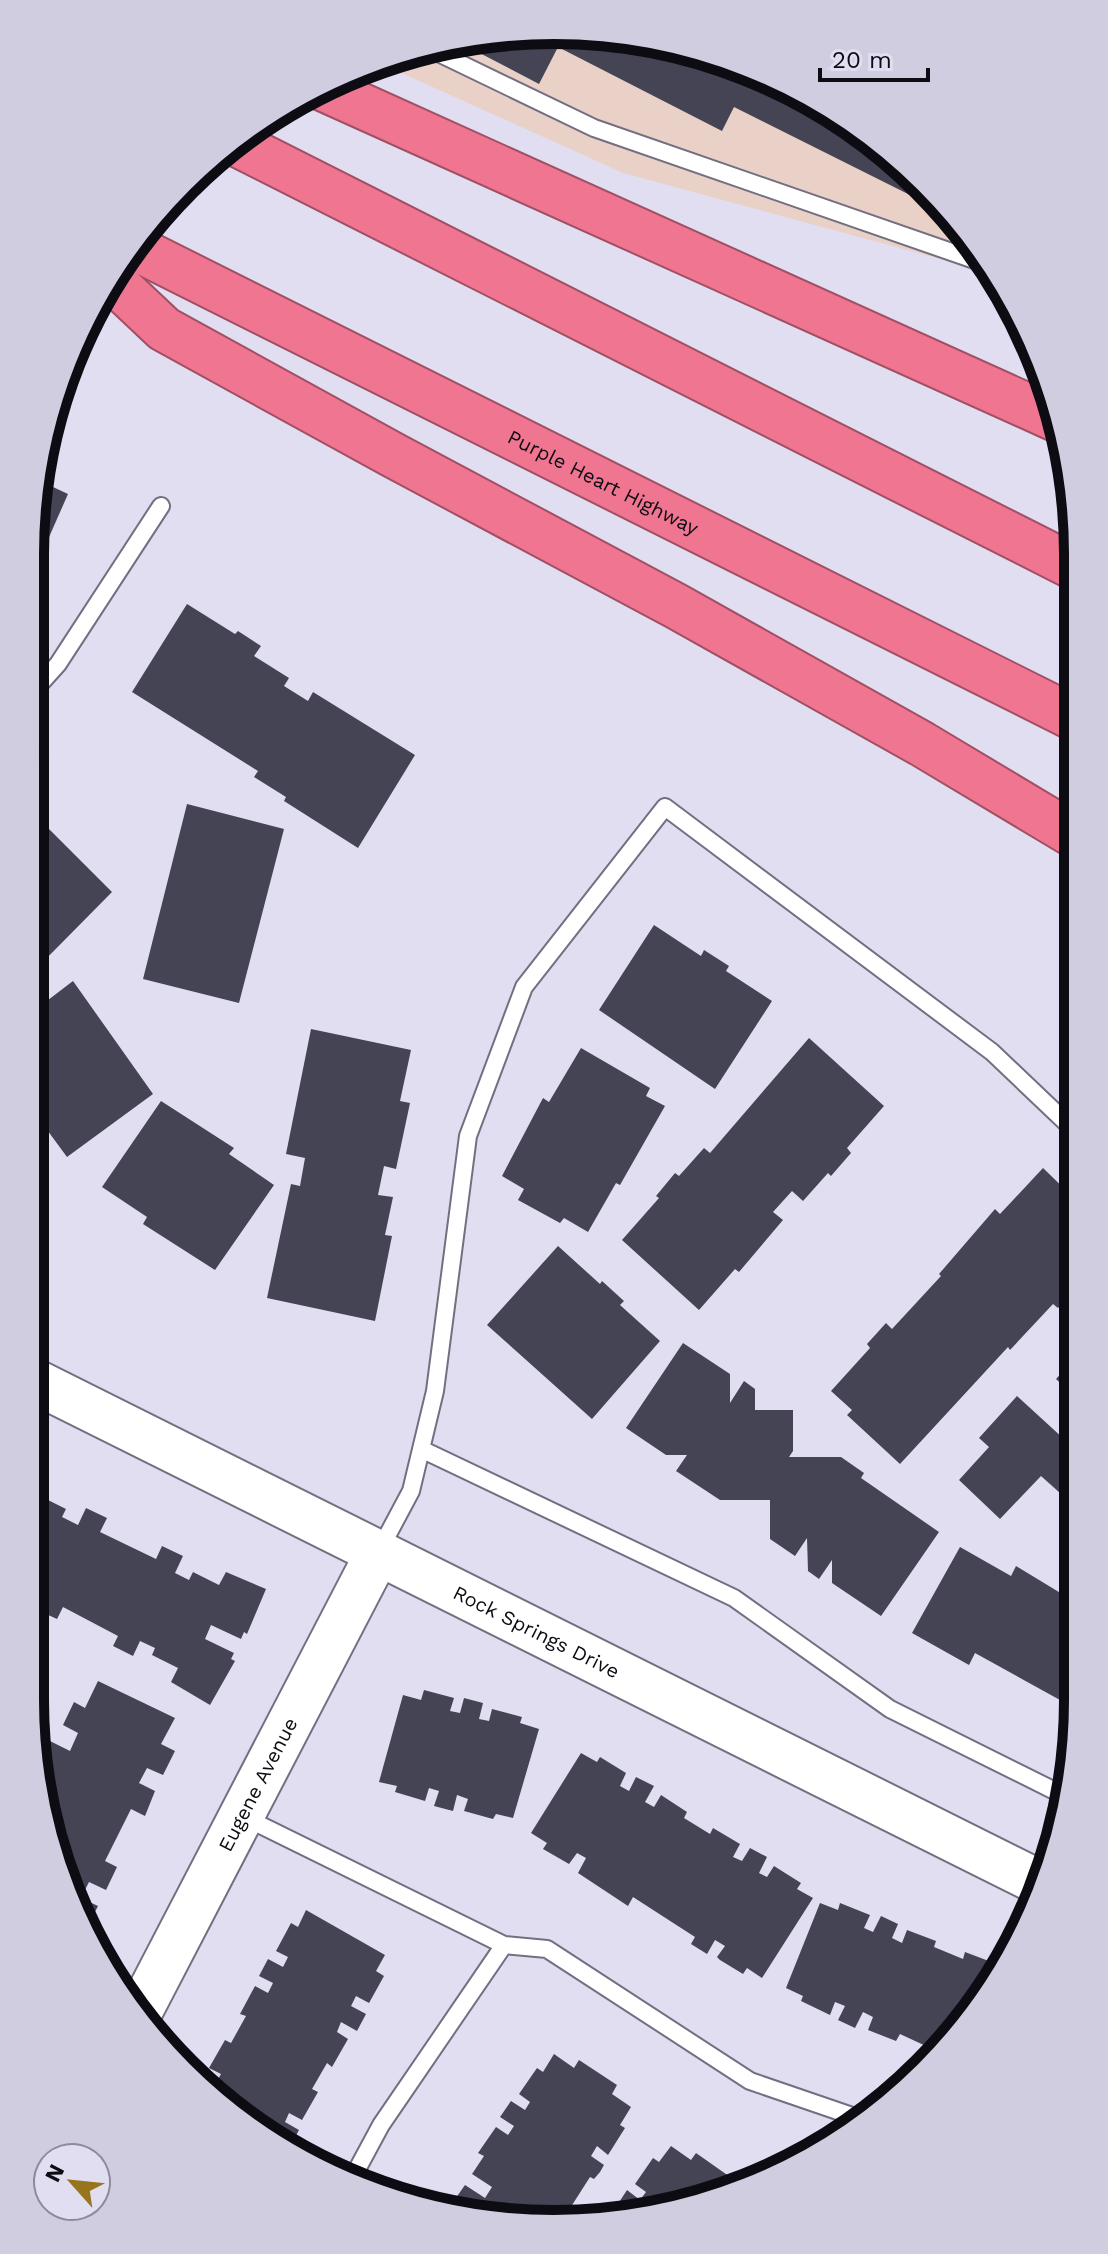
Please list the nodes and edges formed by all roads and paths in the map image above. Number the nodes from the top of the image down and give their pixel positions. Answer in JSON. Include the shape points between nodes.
{"nodes":[{"id":1,"x":445,"y":56,"type":"edge"},
{"id":2,"x":335,"y":94,"type":"edge"},
{"id":3,"x":245,"y":148,"type":"edge"},
{"id":4,"x":143,"y":252,"type":"edge"},
{"id":5,"x":969,"y":258,"type":"edge"},
{"id":6,"x":120,"y":287,"type":"edge"},
{"id":7,"x":1044,"y":414,"type":"edge"},
{"id":8,"x":161,"y":506,"type":"dead end"},
{"id":9,"x":1064,"y":562,"type":"edge"},
{"id":10,"x":44,"y":680,"type":"edge"},
{"id":11,"x":1064,"y":713,"type":"edge"},
{"id":12,"x":1064,"y":829,"type":"edge"},
{"id":13,"x":1064,"y":1121,"type":"edge"},
{"id":14,"x":44,"y":1386,"type":"edge"},
{"id":15,"x":421,"y":1449,"type":"junction"},
{"id":16,"x":378,"y":1553,"type":"junction"},
{"id":17,"x":1055,"y":1791,"type":"edge"},
{"id":18,"x":242,"y":1816,"type":"junction"},
{"id":19,"x":1031,"y":1879,"type":"edge"},
{"id":20,"x":504,"y":1945,"type":"junction"},
{"id":21,"x":144,"y":2003,"type":"edge"},
{"id":22,"x":850,"y":2115,"type":"edge"},
{"id":23,"x":357,"y":2170,"type":"edge"}],
"edges":[{"from":1,"to":5,"type":"lane","via":[[594,128]]},
{"from":2,"to":7,"type":"highway"},
{"from":3,"to":9,"type":"highway"},
{"from":4,"to":11,"type":"highway","name":"Purple Heart Highway"},
{"from":6,"to":12,"type":"highway","via":[[164,329],[704,621]]},
{"from":8,"to":10,"type":"lane"},
{"from":13,"to":15,"type":"lane","via":[[992,1052],[665,807],[524,987],[468,1136],[435,1391]]},
{"from":14,"to":16,"type":"main road","name":"Rock Springs Drive"},
{"from":15,"to":16,"type":"lane","via":[[411,1491]]},
{"from":15,"to":17,"type":"lane","via":[[734,1598],[890,1709]]},
{"from":16,"to":18,"type":"main road","name":"Eugene Avenue"},
{"from":16,"to":19,"type":"main road","name":"Rock Springs Drive"},
{"from":18,"to":20,"type":"lane"},
{"from":18,"to":21,"type":"main road","name":"Eugene Avenue"},
{"from":20,"to":22,"type":"lane","via":[[547,1949],[750,2081]]},
{"from":20,"to":23,"type":"lane","via":[[381,2125]]}]}
